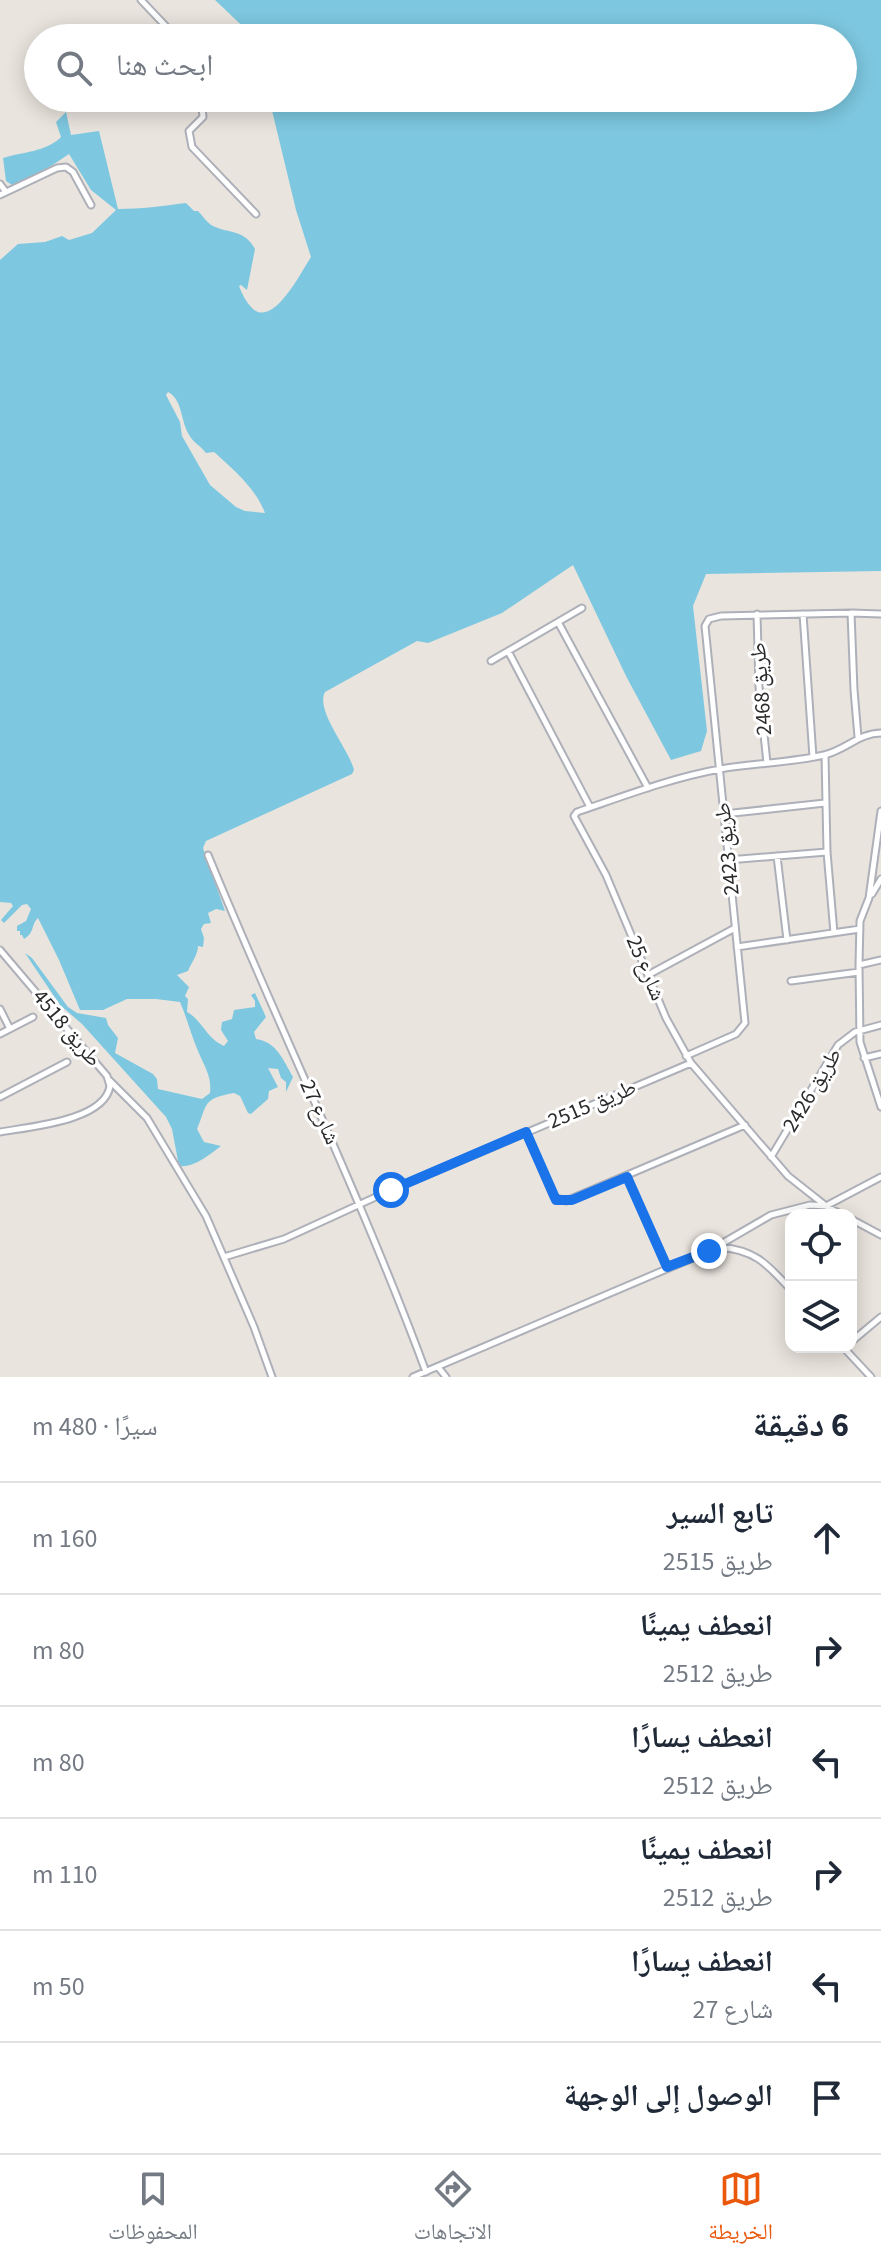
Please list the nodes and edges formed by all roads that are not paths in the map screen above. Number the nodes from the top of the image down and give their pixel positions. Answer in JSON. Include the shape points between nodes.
{"nodes":[{"id":1,"x":141,"y":0,"type":"edge"},
{"id":2,"x":164,"y":24,"type":"edge"},
{"id":3,"x":202,"y":112,"type":"edge"},
{"id":4,"x":0,"y":184,"type":"edge"},
{"id":5,"x":3,"y":193,"type":"edge"},
{"id":6,"x":91,"y":205,"type":"dead end"},
{"id":7,"x":256,"y":214,"type":"dead end"},
{"id":8,"x":582,"y":608,"type":"dead end"},
{"id":9,"x":851,"y":613,"type":"junction"},
{"id":10,"x":757,"y":614,"type":"junction"},
{"id":11,"x":803,"y":614,"type":"junction"},
{"id":12,"x":881,"y":614,"type":"edge"},
{"id":13,"x":558,"y":622,"type":"junction"},
{"id":14,"x":508,"y":651,"type":"junction"},
{"id":15,"x":491,"y":661,"type":"dead end"},
{"id":16,"x":881,"y":733,"type":"edge"},
{"id":17,"x":858,"y":737,"type":"junction"},
{"id":18,"x":825,"y":755,"type":"junction"},
{"id":19,"x":813,"y":757,"type":"junction"},
{"id":20,"x":767,"y":763,"type":"junction"},
{"id":21,"x":719,"y":769,"type":"junction"},
{"id":22,"x":648,"y":788,"type":"junction"},
{"id":23,"x":825,"y":803,"type":"junction"},
{"id":24,"x":590,"y":807,"type":"junction"},
{"id":25,"x":881,"y":811,"type":"edge"},
{"id":26,"x":724,"y":814,"type":"junction"},
{"id":27,"x":827,"y":852,"type":"junction"},
{"id":28,"x":208,"y":855,"type":"dead end"},
{"id":29,"x":777,"y":856,"type":"junction"},
{"id":30,"x":728,"y":860,"type":"junction"},
{"id":31,"x":881,"y":879,"type":"edge"},
{"id":32,"x":869,"y":898,"type":"junction"},
{"id":33,"x":735,"y":928,"type":"junction"},
{"id":34,"x":860,"y":929,"type":"junction"},
{"id":35,"x":834,"y":933,"type":"junction"},
{"id":36,"x":787,"y":940,"type":"junction"},
{"id":37,"x":737,"y":947,"type":"junction"},
{"id":38,"x":0,"y":950,"type":"edge"},
{"id":39,"x":881,"y":960,"type":"edge"},
{"id":40,"x":859,"y":968,"type":"junction"},
{"id":41,"x":648,"y":975,"type":"junction"},
{"id":42,"x":791,"y":981,"type":"dead end"},
{"id":43,"x":0,"y":1009,"type":"edge"},
{"id":44,"x":33,"y":1017,"type":"dead end"},
{"id":45,"x":881,"y":1025,"type":"edge"},
{"id":46,"x":10,"y":1029,"type":"junction"},
{"id":47,"x":859,"y":1031,"type":"junction"},
{"id":48,"x":0,"y":1034,"type":"edge"},
{"id":49,"x":881,"y":1054,"type":"edge"},
{"id":50,"x":686,"y":1056,"type":"junction"},
{"id":51,"x":864,"y":1058,"type":"junction"},
{"id":52,"x":67,"y":1062,"type":"dead end"},
{"id":53,"x":691,"y":1063,"type":"junction"},
{"id":54,"x":109,"y":1080,"type":"junction"},
{"id":55,"x":881,"y":1084,"type":"edge"},
{"id":56,"x":873,"y":1086,"type":"junction"},
{"id":57,"x":0,"y":1097,"type":"edge"},
{"id":58,"x":881,"y":1107,"type":"edge"},
{"id":59,"x":745,"y":1125,"type":"junction"},
{"id":60,"x":0,"y":1132,"type":"edge"},
{"id":61,"x":526,"y":1132,"type":"junction"},
{"id":62,"x":771,"y":1157,"type":"junction"},
{"id":63,"x":627,"y":1177,"type":"junction"},
{"id":64,"x":881,"y":1177,"type":"edge"},
{"id":65,"x":361,"y":1203,"type":"junction"},
{"id":66,"x":826,"y":1206,"type":"junction"},
{"id":67,"x":831,"y":1209,"type":"edge"},
{"id":68,"x":857,"y":1222,"type":"edge"},
{"id":69,"x":881,"y":1235,"type":"edge"},
{"id":70,"x":717,"y":1247,"type":"junction"},
{"id":71,"x":224,"y":1257,"type":"junction"},
{"id":72,"x":667,"y":1267,"type":"junction"},
{"id":73,"x":785,"y":1284,"type":"edge"},
{"id":74,"x":881,"y":1317,"type":"edge"},
{"id":75,"x":857,"y":1337,"type":"edge"},
{"id":76,"x":849,"y":1353,"type":"edge"},
{"id":77,"x":438,"y":1367,"type":"junction"},
{"id":78,"x":426,"y":1372,"type":"junction"},
{"id":79,"x":272,"y":1377,"type":"edge"},
{"id":80,"x":413,"y":1377,"type":"edge"},
{"id":81,"x":446,"y":1377,"type":"edge"},
{"id":82,"x":871,"y":1377,"type":"edge"}],
"edges":[{"from":1,"to":2,"type":"street"},
{"from":3,"to":7,"type":"street","via":[[189,131],[192,147]]},
{"from":4,"to":5,"type":"street"},
{"from":5,"to":6,"type":"street","via":[[66,167]]},
{"from":8,"to":13,"type":"street"},
{"from":9,"to":11,"type":"street"},
{"from":9,"to":12,"type":"street"},
{"from":9,"to":17,"type":"street"},
{"from":10,"to":11,"type":"street"},
{"from":10,"to":20,"type":"street","name":"طريق 2468"},
{"from":10,"to":21,"type":"street","name":"طريق 2423","via":[[715,617],[705,626]]},
{"from":11,"to":19,"type":"street","name":"طريق 2468"},
{"from":13,"to":14,"type":"street"},
{"from":13,"to":22,"type":"street"},
{"from":14,"to":15,"type":"street"},
{"from":14,"to":24,"type":"street"},
{"from":16,"to":17,"type":"street"},
{"from":17,"to":18,"type":"street"},
{"from":18,"to":19,"type":"street"},
{"from":18,"to":23,"type":"street"},
{"from":19,"to":20,"type":"street"},
{"from":20,"to":21,"type":"street"},
{"from":21,"to":22,"type":"street"},
{"from":21,"to":26,"type":"street","name":"طريق 2423"},
{"from":22,"to":24,"type":"street"},
{"from":23,"to":26,"type":"street"},
{"from":23,"to":27,"type":"street"},
{"from":24,"to":41,"type":"street","name":"شارع 25","via":[[574,818],[606,875]]},
{"from":25,"to":32,"type":"street"},
{"from":26,"to":30,"type":"street","name":"طريق 2423"},
{"from":27,"to":29,"type":"street"},
{"from":27,"to":35,"type":"street"},
{"from":28,"to":65,"type":"street","name":"شارع 27"},
{"from":29,"to":30,"type":"street"},
{"from":29,"to":36,"type":"street"},
{"from":30,"to":33,"type":"street","name":"طريق 2423"},
{"from":31,"to":32,"type":"street"},
{"from":32,"to":34,"type":"street"},
{"from":33,"to":37,"type":"street","name":"طريق 2423"},
{"from":33,"to":41,"type":"street","name":"طريق 2423"},
{"from":34,"to":35,"type":"street"},
{"from":34,"to":40,"type":"street"},
{"from":35,"to":36,"type":"street"},
{"from":36,"to":37,"type":"street"},
{"from":37,"to":50,"type":"street","name":"طريق 2423","via":[[745,1023],[736,1034]]},
{"from":38,"to":54,"type":"street","name":"طريق 4518"},
{"from":39,"to":40,"type":"street"},
{"from":40,"to":42,"type":"street"},
{"from":40,"to":47,"type":"street"},
{"from":41,"to":50,"type":"street","name":"شارع 25"},
{"from":43,"to":46,"type":"street"},
{"from":44,"to":46,"type":"street"},
{"from":45,"to":47,"type":"street"},
{"from":46,"to":48,"type":"street"},
{"from":47,"to":51,"type":"street"},
{"from":47,"to":62,"type":"street","name":"طريق 2426","via":[[834,1051]]},
{"from":49,"to":51,"type":"street"},
{"from":50,"to":53,"type":"street","name":"شارع 25"},
{"from":51,"to":56,"type":"street"},
{"from":52,"to":57,"type":"street"},
{"from":53,"to":59,"type":"street","name":"شارع 25"},
{"from":53,"to":61,"type":"street","name":"طريق 2515"},
{"from":54,"to":60,"type":"street","name":"طريق 4518","via":[[104,1100],[82,1114]]},
{"from":54,"to":71,"type":"street","via":[[153,1127]]},
{"from":55,"to":56,"type":"street"},
{"from":56,"to":58,"type":"street"},
{"from":59,"to":62,"type":"street","name":"شارع 25"},
{"from":59,"to":63,"type":"street"},
{"from":61,"to":63,"type":"street","via":[[556,1200],[572,1200]]},
{"from":61,"to":65,"type":"street","name":"طريق 2515"},
{"from":62,"to":66,"type":"street","name":"شارع 25"},
{"from":63,"to":72,"type":"street"},
{"from":64,"to":66,"type":"street"},
{"from":65,"to":71,"type":"street","name":"طريق 2515","via":[[284,1239]]},
{"from":65,"to":78,"type":"street","name":"شارع 27"},
{"from":66,"to":67,"type":"street","name":"شارع 25"},
{"from":66,"to":70,"type":"street","via":[[771,1215]]},
{"from":68,"to":69,"type":"street"},
{"from":70,"to":72,"type":"street"},
{"from":70,"to":73,"type":"street","via":[[754,1255]]},
{"from":71,"to":79,"type":"street"},
{"from":72,"to":77,"type":"street"},
{"from":74,"to":75,"type":"street"},
{"from":76,"to":82,"type":"street"},
{"from":77,"to":78,"type":"street"},
{"from":77,"to":81,"type":"street"},
{"from":78,"to":80,"type":"street"}]}
